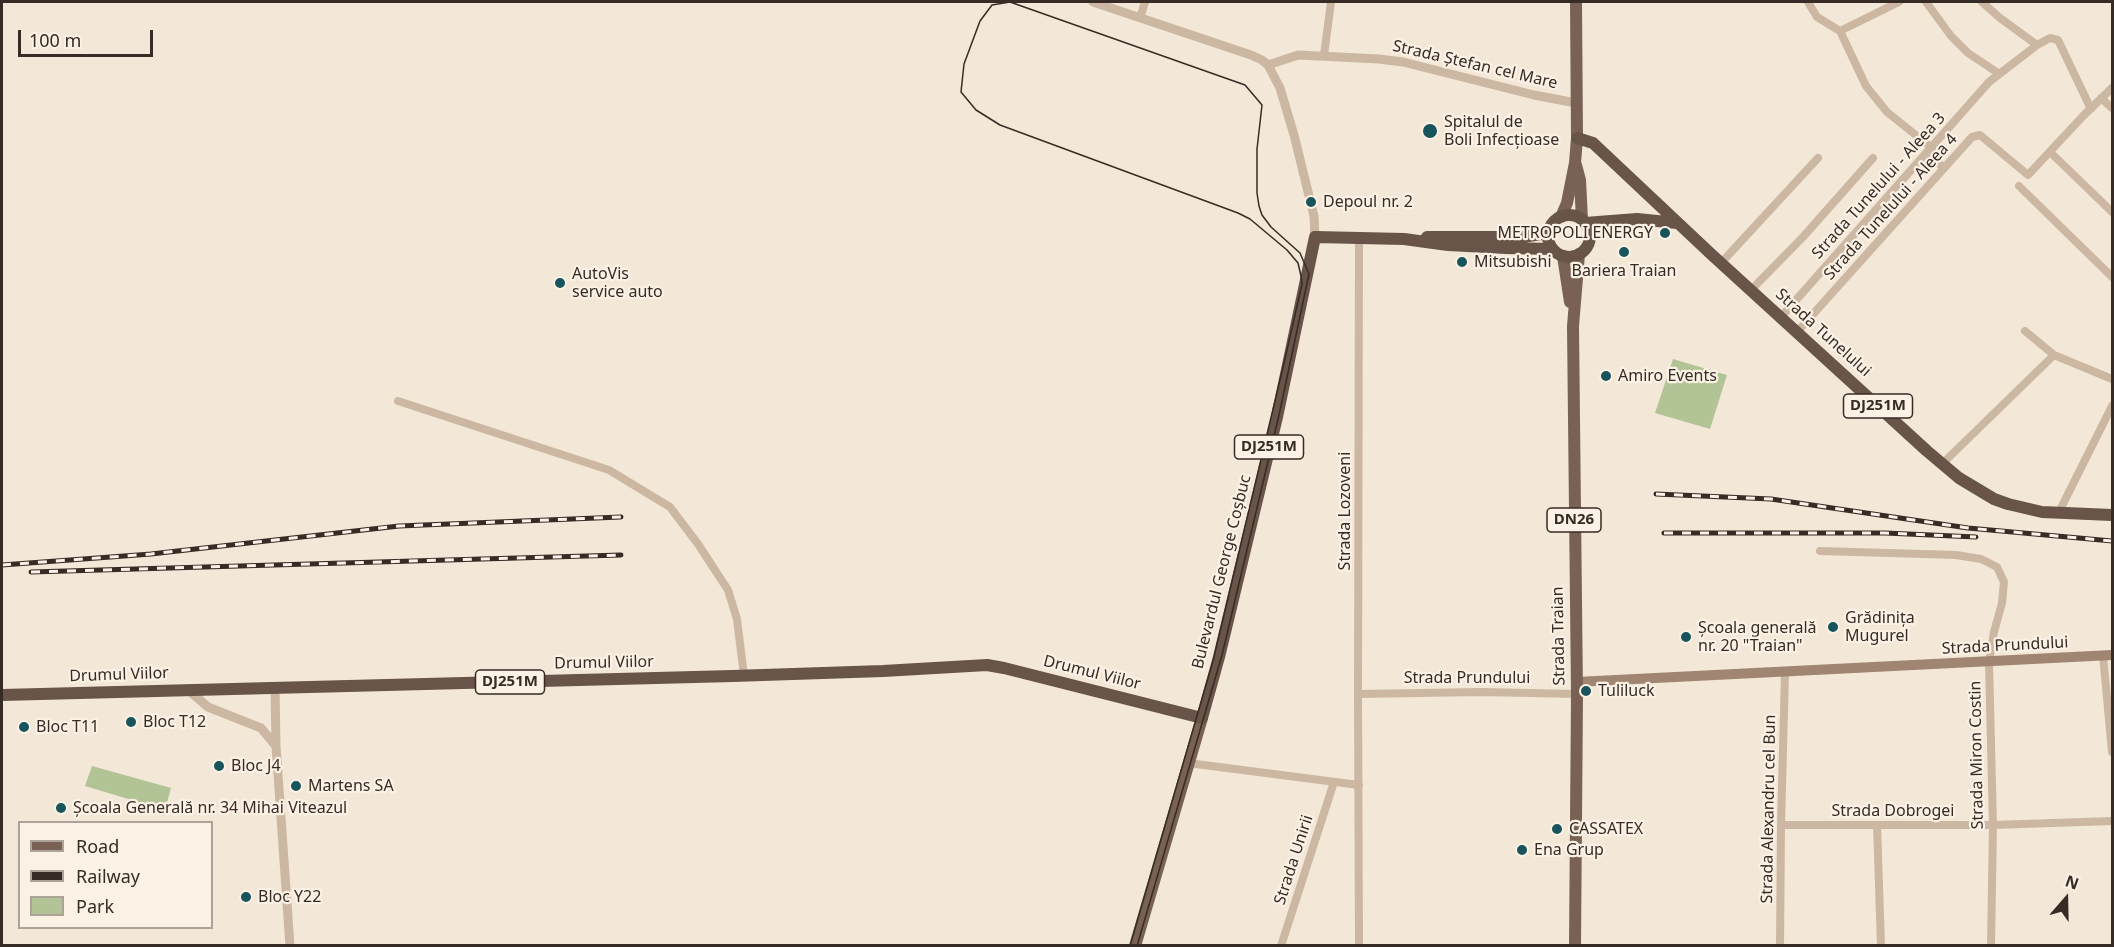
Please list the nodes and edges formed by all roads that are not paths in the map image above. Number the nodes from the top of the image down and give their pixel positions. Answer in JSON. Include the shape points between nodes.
{"nodes":[{"id":1,"x":1093,"y":2,"type":"edge"},
{"id":2,"x":1145,"y":2,"type":"edge"},
{"id":3,"x":1331,"y":2,"type":"edge"},
{"id":4,"x":1576,"y":2,"type":"edge"},
{"id":5,"x":1809,"y":2,"type":"edge"},
{"id":6,"x":1899,"y":2,"type":"edge"},
{"id":7,"x":1926,"y":2,"type":"edge"},
{"id":8,"x":1982,"y":2,"type":"edge"},
{"id":9,"x":1140,"y":18,"type":"junction"},
{"id":10,"x":1840,"y":31,"type":"junction"},
{"id":11,"x":2037,"y":45,"type":"junction"},
{"id":12,"x":1324,"y":55,"type":"junction"},
{"id":13,"x":1268,"y":65,"type":"junction"},
{"id":14,"x":1998,"y":74,"type":"junction"},
{"id":15,"x":2112,"y":88,"type":"edge"},
{"id":16,"x":2101,"y":99,"type":"junction"},
{"id":17,"x":1576,"y":103,"type":"junction"},
{"id":18,"x":2112,"y":108,"type":"edge"},
{"id":19,"x":2091,"y":109,"type":"junction"},
{"id":20,"x":1577,"y":138,"type":"junction"},
{"id":21,"x":1930,"y":151,"type":"junction"},
{"id":22,"x":2050,"y":152,"type":"junction"},
{"id":23,"x":1818,"y":158,"type":"dead end"},
{"id":24,"x":1873,"y":158,"type":"dead end"},
{"id":25,"x":1575,"y":163,"type":"junction"},
{"id":26,"x":1944,"y":168,"type":"junction"},
{"id":27,"x":2019,"y":186,"type":"dead end"},
{"id":28,"x":2112,"y":212,"type":"edge"},
{"id":29,"x":1561,"y":217,"type":"junction"},
{"id":30,"x":1583,"y":221,"type":"junction"},
{"id":31,"x":1608,"y":222,"type":"junction"},
{"id":32,"x":1678,"y":224,"type":"junction"},
{"id":33,"x":1548,"y":233,"type":"junction"},
{"id":34,"x":1315,"y":237,"type":"junction"},
{"id":35,"x":1359,"y":237,"type":"junction"},
{"id":36,"x":1590,"y":238,"type":"junction"},
{"id":37,"x":1404,"y":239,"type":"junction"},
{"id":38,"x":1558,"y":252,"type":"junction"},
{"id":39,"x":1579,"y":254,"type":"junction"},
{"id":40,"x":1722,"y":263,"type":"junction"},
{"id":41,"x":2112,"y":277,"type":"edge"},
{"id":42,"x":1751,"y":290,"type":"junction"},
{"id":43,"x":1781,"y":317,"type":"junction"},
{"id":44,"x":1573,"y":326,"type":"junction"},
{"id":45,"x":1797,"y":332,"type":"junction"},
{"id":46,"x":2025,"y":332,"type":"dead end"},
{"id":47,"x":2054,"y":355,"type":"junction"},
{"id":48,"x":2112,"y":379,"type":"edge"},
{"id":49,"x":398,"y":401,"type":"dead end"},
{"id":50,"x":2112,"y":406,"type":"edge"},
{"id":51,"x":1942,"y":464,"type":"junction"},
{"id":52,"x":2059,"y":512,"type":"junction"},
{"id":53,"x":2112,"y":514,"type":"edge"},
{"id":54,"x":1820,"y":551,"type":"dead end"},
{"id":55,"x":2108,"y":655,"type":"edge"},
{"id":56,"x":1989,"y":662,"type":"junction"},
{"id":57,"x":1785,"y":673,"type":"junction"},
{"id":58,"x":744,"y":676,"type":"junction"},
{"id":59,"x":275,"y":688,"type":"junction"},
{"id":60,"x":1577,"y":688,"type":"junction"},
{"id":61,"x":187,"y":689,"type":"junction"},
{"id":62,"x":1358,"y":694,"type":"junction"},
{"id":63,"x":2,"y":695,"type":"edge"},
{"id":64,"x":1202,"y":718,"type":"junction"},
{"id":65,"x":276,"y":746,"type":"junction"},
{"id":66,"x":2112,"y":752,"type":"edge"},
{"id":67,"x":1188,"y":764,"type":"junction"},
{"id":68,"x":1334,"y":782,"type":"junction"},
{"id":69,"x":1359,"y":785,"type":"junction"},
{"id":70,"x":2112,"y":821,"type":"edge"},
{"id":71,"x":1781,"y":825,"type":"junction"},
{"id":72,"x":1877,"y":825,"type":"junction"},
{"id":73,"x":1993,"y":825,"type":"junction"},
{"id":74,"x":290,"y":945,"type":"edge"},
{"id":75,"x":1135,"y":945,"type":"edge"},
{"id":76,"x":1281,"y":945,"type":"edge"},
{"id":77,"x":1359,"y":945,"type":"edge"},
{"id":78,"x":1575,"y":945,"type":"edge"},
{"id":79,"x":1780,"y":945,"type":"edge"},
{"id":80,"x":1881,"y":945,"type":"edge"},
{"id":81,"x":1991,"y":945,"type":"edge"}],
"edges":[{"from":1,"to":9,"type":"street"},
{"from":2,"to":9,"type":"street"},
{"from":3,"to":12,"type":"street"},
{"from":4,"to":17,"type":"main road"},
{"from":5,"to":10,"type":"street","via":[[1817,17]]},
{"from":6,"to":10,"type":"street"},
{"from":7,"to":14,"type":"street","via":[[1959,45]]},
{"from":8,"to":11,"type":"street"},
{"from":9,"to":13,"type":"street","via":[[1251,55]]},
{"from":10,"to":21,"type":"street","via":[[1866,86],[1887,112]]},
{"from":11,"to":14,"type":"street","name":"Strada Tunelului - Aleea 3"},
{"from":11,"to":19,"type":"street","via":[[2050,38],[2058,40]]},
{"from":12,"to":13,"type":"street","name":"Strada Ștefan cel Mare","via":[[1289,57]]},
{"from":12,"to":17,"type":"street","name":"Strada Ștefan cel Mare","via":[[1403,62]]},
{"from":13,"to":34,"type":"street","name":"Bulevardul George Coșbuc","via":[[1280,88],[1294,135],[1314,216]]},
{"from":14,"to":21,"type":"street","name":"Strada Tunelului - Aleea 3"},
{"from":15,"to":16,"type":"street","name":"Strada Tunelului - Aleea 4"},
{"from":16,"to":18,"type":"street"},
{"from":16,"to":19,"type":"street","name":"Strada Tunelului - Aleea 4"},
{"from":17,"to":20,"type":"main road"},
{"from":19,"to":22,"type":"street","name":"Strada Tunelului - Aleea 4"},
{"from":20,"to":25,"type":"main road"},
{"from":20,"to":32,"type":"highway","number":"DJ251M","via":[[1593,143]]},
{"from":21,"to":26,"type":"street"},
{"from":21,"to":43,"type":"street","name":"Strada Tunelului - Aleea 3"},
{"from":22,"to":26,"type":"street","name":"Strada Tunelului - Aleea 4","via":[[2028,175],[1976,134]]},
{"from":22,"to":28,"type":"street"},
{"from":23,"to":40,"type":"street"},
{"from":24,"to":42,"type":"street"},
{"from":25,"to":29,"type":"main road"},
{"from":25,"to":30,"type":"main road"},
{"from":26,"to":45,"type":"street","name":"Strada Tunelului - Aleea 4"},
{"from":27,"to":41,"type":"street"},
{"from":29,"to":30,"type":"highway","via":[[1575,216]]},
{"from":29,"to":33,"type":"highway"},
{"from":30,"to":31,"type":"highway"},
{"from":30,"to":36,"type":"highway"},
{"from":31,"to":32,"type":"highway","via":[[1651,219]]},
{"from":31,"to":36,"type":"highway"},
{"from":32,"to":40,"type":"highway","name":"Strada Tunelului","number":"DJ251M"},
{"from":33,"to":37,"type":"highway"},
{"from":33,"to":38,"type":"highway","number":"DN26"},
{"from":34,"to":35,"type":"highway"},
{"from":34,"to":64,"type":"highway","name":"Bulevardul George Coșbuc","number":"DJ251M","via":[[1276,417]]},
{"from":35,"to":37,"type":"highway"},
{"from":35,"to":62,"type":"street","name":"Strada Lozoveni"},
{"from":36,"to":39,"type":"highway","number":"DN26"},
{"from":37,"to":38,"type":"highway"},
{"from":38,"to":39,"type":"highway"},
{"from":38,"to":44,"type":"main road","name":"Strada Traian","number":"DN26"},
{"from":39,"to":44,"type":"main road","name":"Strada Traian","number":"DN26"},
{"from":40,"to":42,"type":"highway","name":"Strada Tunelului","number":"DJ251M"},
{"from":42,"to":43,"type":"highway","name":"Strada Tunelului","number":"DJ251M"},
{"from":43,"to":45,"type":"highway","name":"Strada Tunelului","number":"DJ251M"},
{"from":44,"to":60,"type":"main road","name":"Strada Traian","number":"DN26"},
{"from":45,"to":51,"type":"highway","name":"Strada Tunelului","number":"DJ251M"},
{"from":46,"to":47,"type":"street"},
{"from":47,"to":48,"type":"street"},
{"from":47,"to":51,"type":"street"},
{"from":49,"to":58,"type":"street","via":[[609,470],[670,507],[728,590],[737,620]]},
{"from":50,"to":52,"type":"street"},
{"from":51,"to":52,"type":"highway","name":"Strada Tunelului","number":"DJ251M","via":[[1994,499],[2026,509]]},
{"from":52,"to":53,"type":"highway","name":"Strada Tunelului","number":"DJ251M"},
{"from":54,"to":56,"type":"street","name":"Strada Miron Costin","via":[[1956,555],[1981,559],[1997,567],[2004,589]]},
{"from":55,"to":56,"type":"main road","name":"Strada Prundului"},
{"from":55,"to":66,"type":"street"},
{"from":56,"to":57,"type":"main road","name":"Strada Prundului"},
{"from":56,"to":73,"type":"street","name":"Strada Miron Costin"},
{"from":57,"to":60,"type":"main road","name":"Strada Prundului"},
{"from":57,"to":71,"type":"street","name":"Strada Alexandru cel Bun"},
{"from":58,"to":59,"type":"highway","name":"Drumul Viilor","number":"DJ251M"},
{"from":58,"to":64,"type":"highway","name":"Drumul Viilor","number":"DJ251M","via":[[987,665]]},
{"from":59,"to":61,"type":"highway","name":"Drumul Viilor","number":"DJ251M"},
{"from":59,"to":65,"type":"street"},
{"from":60,"to":62,"type":"street","name":"Strada Prundului"},
{"from":60,"to":78,"type":"main road","name":"Strada Traian","number":"DN26"},
{"from":61,"to":63,"type":"highway","name":"Drumul Viilor","number":"DJ251M"},
{"from":61,"to":65,"type":"street","via":[[208,707],[261,728]]},
{"from":62,"to":69,"type":"street","name":"Strada Lozoveni"},
{"from":64,"to":67,"type":"main road","name":"Bulevardul George Coșbuc"},
{"from":65,"to":74,"type":"street"},
{"from":67,"to":68,"type":"street"},
{"from":67,"to":75,"type":"main road","name":"Bulevardul George Coșbuc"},
{"from":68,"to":69,"type":"street"},
{"from":68,"to":76,"type":"street","name":"Strada Unirii"},
{"from":69,"to":77,"type":"street","name":"Strada Lozoveni"},
{"from":70,"to":73,"type":"street","name":"Strada Dobrogei"},
{"from":71,"to":72,"type":"street","name":"Strada Dobrogei"},
{"from":71,"to":79,"type":"street","name":"Strada Alexandru cel Bun"},
{"from":72,"to":73,"type":"street","name":"Strada Dobrogei"},
{"from":72,"to":80,"type":"street"},
{"from":73,"to":81,"type":"street","name":"Strada Miron Costin"}]}
